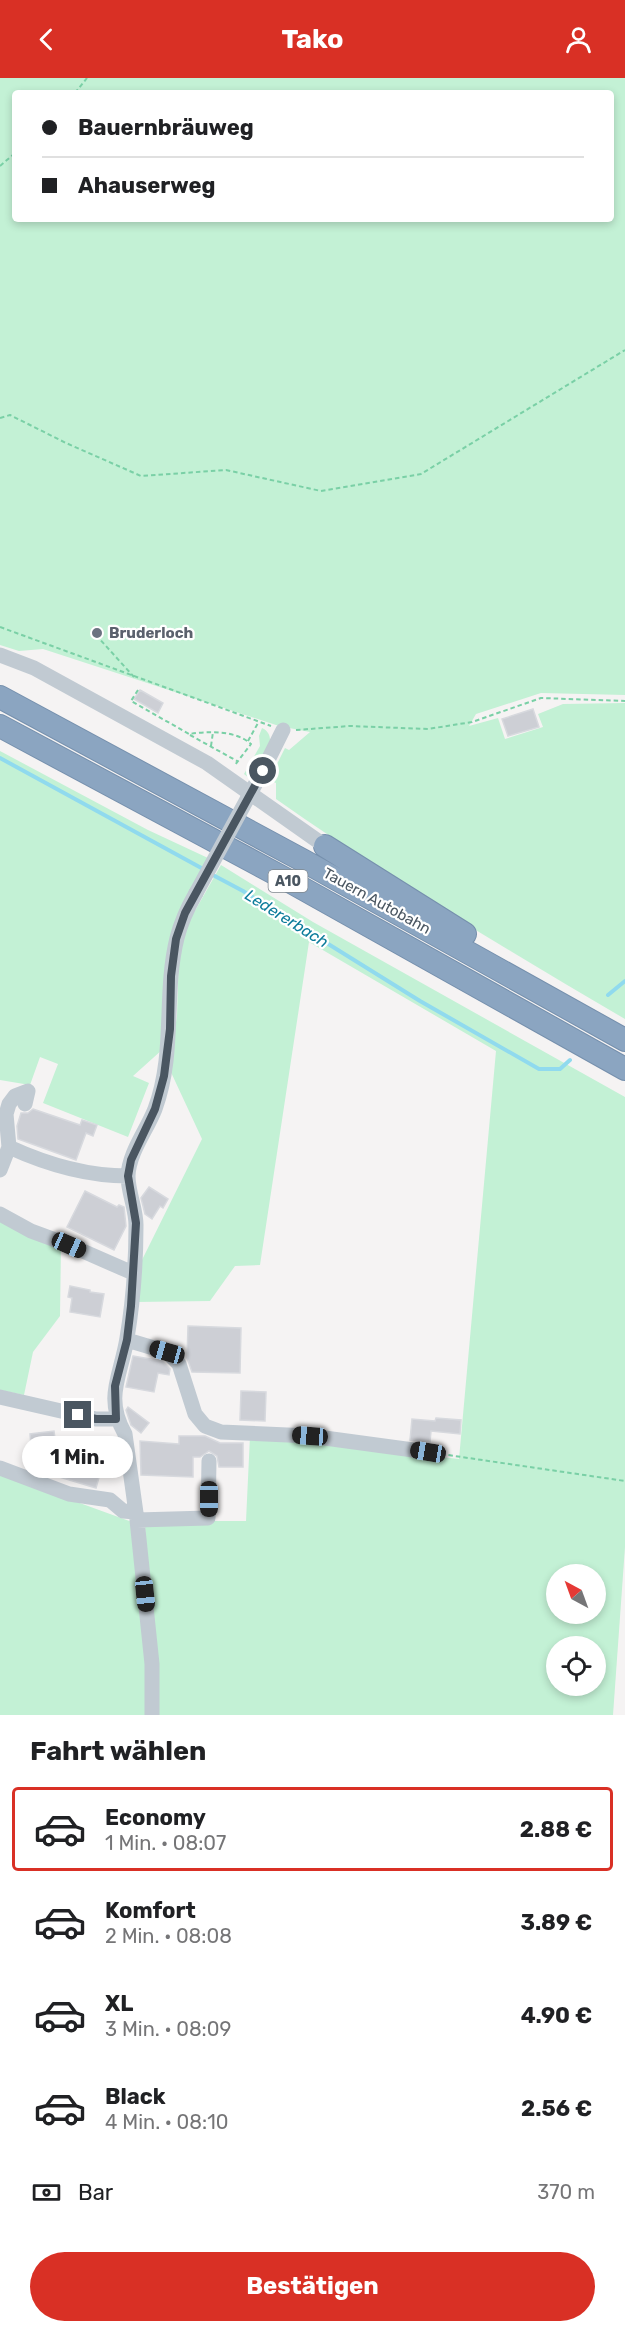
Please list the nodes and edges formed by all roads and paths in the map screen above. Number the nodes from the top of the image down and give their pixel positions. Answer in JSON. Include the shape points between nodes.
{"nodes":[{"id":1,"x":87,"y":78,"type":"edge"},
{"id":2,"x":77,"y":90,"type":"edge"},
{"id":3,"x":12,"y":156,"type":"edge"},
{"id":4,"x":0,"y":166,"type":"edge"},
{"id":5,"x":625,"y":350,"type":"edge"},
{"id":6,"x":0,"y":418,"type":"edge"},
{"id":7,"x":0,"y":627,"type":"edge"},
{"id":8,"x":96,"y":635,"type":"dead end"},
{"id":9,"x":0,"y":654,"type":"edge"},
{"id":10,"x":135,"y":677,"type":"junction"},
{"id":11,"x":138,"y":690,"type":"dead end"},
{"id":12,"x":0,"y":697,"type":"edge"},
{"id":13,"x":625,"y":701,"type":"edge"},
{"id":14,"x":258,"y":722,"type":"junction"},
{"id":15,"x":0,"y":726,"type":"edge"},
{"id":16,"x":283,"y":730,"type":"junction"},
{"id":17,"x":189,"y":734,"type":"junction"},
{"id":18,"x":248,"y":741,"type":"junction"},
{"id":19,"x":237,"y":761,"type":"junction"},
{"id":20,"x":229,"y":779,"type":"junction"},
{"id":21,"x":326,"y":846,"type":"joint"},
{"id":22,"x":550,"y":998,"type":"junction"},
{"id":23,"x":625,"y":1040,"type":"edge"},
{"id":24,"x":625,"y":1069,"type":"edge"},
{"id":25,"x":25,"y":1104,"type":"dead end"},
{"id":26,"x":9,"y":1147,"type":"junction"},
{"id":27,"x":0,"y":1170,"type":"edge"},
{"id":28,"x":128,"y":1176,"type":"junction"},
{"id":29,"x":0,"y":1214,"type":"edge"},
{"id":30,"x":133,"y":1273,"type":"junction"},
{"id":31,"x":127,"y":1340,"type":"junction"},
{"id":32,"x":0,"y":1397,"type":"edge"},
{"id":33,"x":116,"y":1419,"type":"junction"},
{"id":34,"x":428,"y":1452,"type":"joint"},
{"id":35,"x":209,"y":1461,"type":"dead end"},
{"id":36,"x":0,"y":1468,"type":"edge"},
{"id":37,"x":625,"y":1481,"type":"edge"},
{"id":38,"x":136,"y":1516,"type":"junction"},
{"id":39,"x":152,"y":1715,"type":"edge"}],
"edges":[{"from":1,"to":2,"type":"path"},
{"from":3,"to":4,"type":"path"},
{"from":5,"to":6,"type":"path","via":[[421,474],[321,491],[226,470],[141,476],[10,415]]},
{"from":7,"to":10,"type":"path"},
{"from":8,"to":10,"type":"path"},
{"from":9,"to":20,"type":"street","via":[[34,668],[207,763]]},
{"from":10,"to":14,"type":"path"},
{"from":11,"to":17,"type":"path","via":[[131,701]]},
{"from":12,"to":22,"type":"highway","name":"Tauern Autobahn","number":"A10"},
{"from":13,"to":16,"type":"path","via":[[541,698],[472,722],[428,729],[350,726]]},
{"from":14,"to":16,"type":"path"},
{"from":14,"to":18,"type":"path"},
{"from":15,"to":24,"type":"highway","name":"Tauern Autobahn","number":"A10","via":[[291,882]]},
{"from":16,"to":28,"type":"street","bridge":true,"via":[[185,913],[176,939],[171,976],[164,1076]]},
{"from":17,"to":18,"type":"path","via":[[231,734]]},
{"from":17,"to":19,"type":"path"},
{"from":18,"to":19,"type":"path","via":[[250,744]]},
{"from":19,"to":20,"type":"path"},
{"from":20,"to":21,"type":"street"},
{"from":21,"to":22,"type":"highway","via":[[510,962]]},
{"from":22,"to":23,"type":"highway","name":"Tauern Autobahn","number":"A10"},
{"from":25,"to":26,"type":"street","via":[[28,1091],[15,1096],[9,1104]]},
{"from":26,"to":27,"type":"street"},
{"from":26,"to":28,"type":"street","via":[[39,1161],[105,1176]]},
{"from":28,"to":30,"type":"street","via":[[136,1223]]},
{"from":29,"to":30,"type":"street"},
{"from":30,"to":31,"type":"street"},
{"from":31,"to":33,"type":"street","via":[[115,1386]]},
{"from":31,"to":34,"type":"street","via":[[167,1352],[179,1364],[195,1414],[205,1426],[221,1432],[310,1436]]},
{"from":32,"to":33,"type":"street","via":[[96,1419]]},
{"from":33,"to":38,"type":"street","via":[[125,1434]]},
{"from":34,"to":37,"type":"path"},
{"from":35,"to":38,"type":"street","via":[[208,1518]]},
{"from":36,"to":38,"type":"street","via":[[69,1494],[110,1500]]},
{"from":38,"to":39,"type":"street","via":[[152,1664]]}]}
